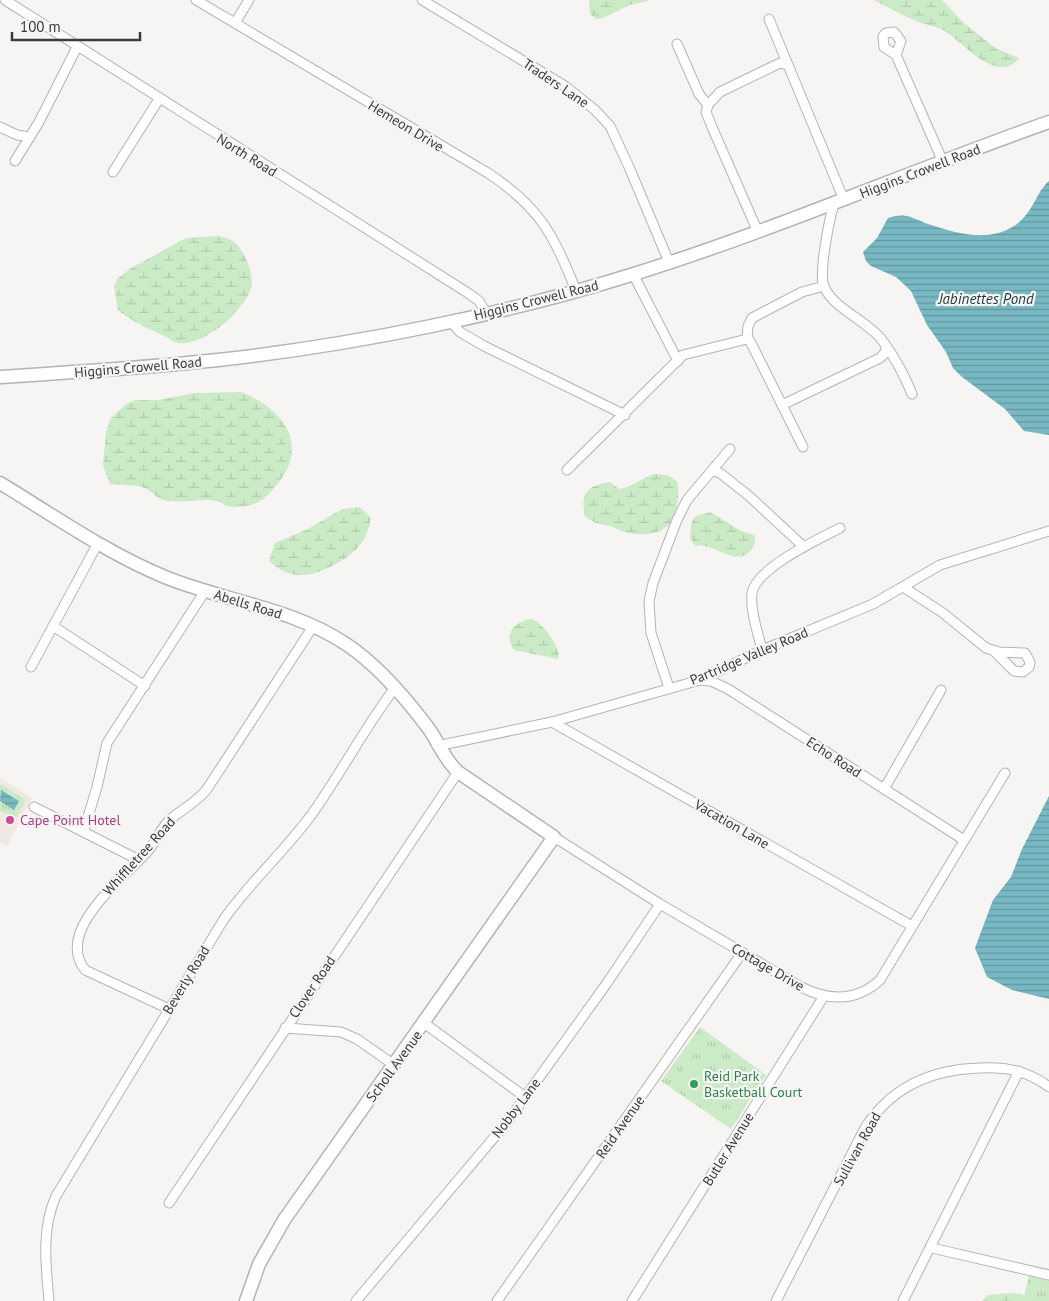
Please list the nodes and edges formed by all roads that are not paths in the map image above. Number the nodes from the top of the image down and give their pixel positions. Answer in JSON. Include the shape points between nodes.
{"nodes":[{"id":1,"x":5,"y":0,"type":"edge"},
{"id":2,"x":196,"y":0,"type":"edge"},
{"id":3,"x":249,"y":0,"type":"edge"},
{"id":4,"x":422,"y":0,"type":"edge"},
{"id":5,"x":769,"y":19,"type":"dead end"},
{"id":6,"x":235,"y":23,"type":"junction"},
{"id":7,"x":678,"y":44,"type":"dead end"},
{"id":8,"x":77,"y":47,"type":"junction"},
{"id":9,"x":896,"y":55,"type":"dead end"},
{"id":10,"x":788,"y":65,"type":"junction"},
{"id":11,"x":159,"y":99,"type":"junction"},
{"id":12,"x":708,"y":105,"type":"junction"},
{"id":13,"x":1049,"y":122,"type":"edge"},
{"id":14,"x":0,"y":127,"type":"edge"},
{"id":15,"x":30,"y":137,"type":"junction"},
{"id":16,"x":15,"y":161,"type":"dead end"},
{"id":17,"x":943,"y":162,"type":"junction"},
{"id":18,"x":113,"y":172,"type":"dead end"},
{"id":19,"x":839,"y":202,"type":"junction"},
{"id":20,"x":758,"y":232,"type":"junction"},
{"id":21,"x":669,"y":262,"type":"junction"},
{"id":22,"x":633,"y":274,"type":"junction"},
{"id":23,"x":824,"y":286,"type":"junction"},
{"id":24,"x":576,"y":291,"type":"junction"},
{"id":25,"x":486,"y":313,"type":"junction"},
{"id":26,"x":450,"y":321,"type":"junction"},
{"id":27,"x":747,"y":339,"type":"junction"},
{"id":28,"x":886,"y":348,"type":"junction"},
{"id":29,"x":678,"y":360,"type":"junction"},
{"id":30,"x":0,"y":377,"type":"edge"},
{"id":31,"x":912,"y":394,"type":"dead end"},
{"id":32,"x":782,"y":405,"type":"junction"},
{"id":33,"x":624,"y":415,"type":"junction"},
{"id":34,"x":803,"y":447,"type":"dead end"},
{"id":35,"x":730,"y":449,"type":"dead end"},
{"id":36,"x":567,"y":470,"type":"dead end"},
{"id":37,"x":713,"y":471,"type":"junction"},
{"id":38,"x":0,"y":483,"type":"edge"},
{"id":39,"x":840,"y":528,"type":"dead end"},
{"id":40,"x":1049,"y":531,"type":"edge"},
{"id":41,"x":98,"y":543,"type":"junction"},
{"id":42,"x":804,"y":547,"type":"junction"},
{"id":43,"x":903,"y":588,"type":"junction"},
{"id":44,"x":205,"y":591,"type":"junction"},
{"id":45,"x":53,"y":626,"type":"junction"},
{"id":46,"x":312,"y":628,"type":"junction"},
{"id":47,"x":762,"y":650,"type":"junction"},
{"id":48,"x":994,"y":651,"type":"dead end"},
{"id":49,"x":31,"y":667,"type":"dead end"},
{"id":50,"x":700,"y":680,"type":"junction"},
{"id":51,"x":145,"y":686,"type":"junction"},
{"id":52,"x":669,"y":688,"type":"junction"},
{"id":53,"x":394,"y":689,"type":"junction"},
{"id":54,"x":941,"y":690,"type":"dead end"},
{"id":55,"x":552,"y":722,"type":"junction"},
{"id":56,"x":437,"y":746,"type":"junction"},
{"id":57,"x":458,"y":772,"type":"junction"},
{"id":58,"x":1005,"y":773,"type":"dead end"},
{"id":59,"x":884,"y":789,"type":"junction"},
{"id":60,"x":34,"y":807,"type":"dead end"},
{"id":61,"x":84,"y":830,"type":"junction"},
{"id":62,"x":554,"y":838,"type":"junction"},
{"id":63,"x":964,"y":840,"type":"junction"},
{"id":64,"x":139,"y":860,"type":"junction"},
{"id":65,"x":660,"y":904,"type":"junction"},
{"id":66,"x":912,"y":926,"type":"junction"},
{"id":67,"x":742,"y":953,"type":"junction"},
{"id":68,"x":824,"y":996,"type":"junction"},
{"id":69,"x":169,"y":1009,"type":"junction"},
{"id":70,"x":424,"y":1023,"type":"junction"},
{"id":71,"x":284,"y":1028,"type":"junction"},
{"id":72,"x":394,"y":1065,"type":"junction"},
{"id":73,"x":1019,"y":1071,"type":"junction"},
{"id":74,"x":1049,"y":1087,"type":"edge"},
{"id":75,"x":525,"y":1097,"type":"junction"},
{"id":76,"x":168,"y":1203,"type":"dead end"},
{"id":77,"x":932,"y":1248,"type":"junction"},
{"id":78,"x":1049,"y":1275,"type":"edge"},
{"id":79,"x":49,"y":1301,"type":"edge"},
{"id":80,"x":246,"y":1301,"type":"edge"},
{"id":81,"x":356,"y":1301,"type":"edge"},
{"id":82,"x":497,"y":1301,"type":"edge"},
{"id":83,"x":632,"y":1301,"type":"edge"},
{"id":84,"x":776,"y":1301,"type":"edge"},
{"id":85,"x":903,"y":1301,"type":"edge"}],
"edges":[{"from":1,"to":8,"type":"street","name":"North Road"},
{"from":2,"to":6,"type":"street","name":"Hemeon Drive"},
{"from":3,"to":6,"type":"street"},
{"from":4,"to":21,"type":"street","name":"Traders Lane","via":[[565,86],[604,119],[629,167]]},
{"from":5,"to":10,"type":"street"},
{"from":6,"to":24,"type":"street","name":"Hemeon Drive","via":[[517,193],[539,216],[550,234]]},
{"from":7,"to":12,"type":"street","via":[[699,94]]},
{"from":8,"to":11,"type":"street","name":"North Road"},
{"from":8,"to":15,"type":"street"},
{"from":9,"to":17,"type":"street"},
{"from":10,"to":12,"type":"street","via":[[780,63],[720,92]]},
{"from":10,"to":19,"type":"street"},
{"from":11,"to":18,"type":"street"},
{"from":11,"to":25,"type":"street","name":"North Road","via":[[468,293]]},
{"from":12,"to":20,"type":"street","via":[[706,112]]},
{"from":13,"to":17,"type":"street","name":"Higgins Crowell Road"},
{"from":14,"to":15,"type":"street"},
{"from":15,"to":16,"type":"street"},
{"from":17,"to":19,"type":"street","name":"Higgins Crowell Road"},
{"from":19,"to":20,"type":"street","name":"Higgins Crowell Road"},
{"from":19,"to":23,"type":"street","via":[[830,218],[822,270]]},
{"from":20,"to":21,"type":"street","name":"Higgins Crowell Road"},
{"from":21,"to":22,"type":"street","name":"Higgins Crowell Road"},
{"from":22,"to":24,"type":"street","name":"Higgins Crowell Road"},
{"from":22,"to":29,"type":"street"},
{"from":23,"to":27,"type":"street","via":[[802,292],[752,318]]},
{"from":23,"to":28,"type":"street","via":[[833,300],[875,334]]},
{"from":24,"to":25,"type":"street","name":"Higgins Crowell Road"},
{"from":25,"to":26,"type":"street","name":"Higgins Crowell Road"},
{"from":26,"to":30,"type":"street","name":"Higgins Crowell Road","via":[[258,355]]},
{"from":26,"to":33,"type":"street","via":[[460,332],[484,346]]},
{"from":27,"to":29,"type":"street","via":[[683,355]]},
{"from":27,"to":32,"type":"street"},
{"from":28,"to":31,"type":"street"},
{"from":28,"to":32,"type":"street","via":[[880,358]]},
{"from":29,"to":33,"type":"street"},
{"from":32,"to":34,"type":"street"},
{"from":33,"to":36,"type":"street"},
{"from":35,"to":37,"type":"street"},
{"from":37,"to":42,"type":"street","via":[[748,496]]},
{"from":37,"to":52,"type":"street","via":[[698,484],[676,520],[649,602],[652,633]]},
{"from":38,"to":41,"type":"street","name":"Abells Road"},
{"from":39,"to":42,"type":"street"},
{"from":40,"to":43,"type":"street","name":"Partridge Valley Road","via":[[954,559]]},
{"from":41,"to":44,"type":"street","name":"Abells Road","via":[[164,576]]},
{"from":41,"to":45,"type":"street"},
{"from":42,"to":47,"type":"street","via":[[767,572],[752,592]]},
{"from":43,"to":47,"type":"street","name":"Partridge Valley Road","via":[[873,604]]},
{"from":43,"to":48,"type":"street"},
{"from":44,"to":46,"type":"street","name":"Abells Road","via":[[265,608]]},
{"from":44,"to":51,"type":"street"},
{"from":45,"to":49,"type":"street"},
{"from":45,"to":51,"type":"street"},
{"from":46,"to":53,"type":"street","name":"Abells Road","via":[[347,645]]},
{"from":46,"to":64,"type":"street","name":"Whiffletree Road","via":[[207,789],[171,819]]},
{"from":47,"to":50,"type":"street","name":"Partridge Valley Road"},
{"from":50,"to":52,"type":"street","name":"Partridge Valley Road"},
{"from":50,"to":59,"type":"street","name":"Echo Road","via":[[728,689]]},
{"from":51,"to":61,"type":"street","via":[[107,743]]},
{"from":52,"to":55,"type":"street","name":"Partridge Valley Road"},
{"from":53,"to":56,"type":"street","name":"Abells Road","via":[[427,726]]},
{"from":53,"to":69,"type":"street","name":"Beverly Road","via":[[312,813],[280,855],[237,900]]},
{"from":54,"to":59,"type":"street"},
{"from":55,"to":56,"type":"street","name":"Partridge Valley Road"},
{"from":55,"to":66,"type":"street","name":"Vacation Lane"},
{"from":56,"to":57,"type":"street","name":"Abells Road"},
{"from":57,"to":62,"type":"street","name":"Cottage Drive"},
{"from":57,"to":71,"type":"street","name":"Clover Road"},
{"from":58,"to":63,"type":"street","name":"Cottage Drive"},
{"from":59,"to":63,"type":"street","name":"Echo Road"},
{"from":60,"to":61,"type":"street"},
{"from":61,"to":64,"type":"street"},
{"from":62,"to":65,"type":"street","name":"Cottage Drive"},
{"from":62,"to":70,"type":"street","name":"Scholl Avenue"},
{"from":63,"to":66,"type":"street","name":"Cottage Drive"},
{"from":64,"to":69,"type":"street","name":"Whiffletree Road","via":[[96,904],[79,939],[78,958],[85,970]]},
{"from":65,"to":67,"type":"street","name":"Cottage Drive"},
{"from":65,"to":75,"type":"street","name":"Nobby Lane","via":[[608,983]]},
{"from":66,"to":68,"type":"street","name":"Cottage Drive","via":[[875,985],[850,997]]},
{"from":67,"to":68,"type":"street","name":"Cottage Drive","via":[[801,987]]},
{"from":67,"to":82,"type":"street","name":"Reid Avenue"},
{"from":68,"to":83,"type":"street","name":"Butler Avenue"},
{"from":69,"to":79,"type":"street","name":"Beverly Road","via":[[51,1207],[46,1230]]},
{"from":70,"to":72,"type":"street","name":"Scholl Avenue"},
{"from":70,"to":75,"type":"street"},
{"from":71,"to":72,"type":"street","via":[[341,1032],[357,1039]]},
{"from":71,"to":76,"type":"street","name":"Clover Road"},
{"from":72,"to":80,"type":"street","name":"Scholl Avenue","via":[[284,1220],[259,1264]]},
{"from":73,"to":74,"type":"street","name":"Sullivan Road","via":[[1027,1072]]},
{"from":73,"to":77,"type":"street"},
{"from":73,"to":84,"type":"street","name":"Sullivan Road","via":[[1000,1068],[938,1072],[905,1086],[888,1099],[865,1128]]},
{"from":75,"to":81,"type":"street","name":"Nobby Lane"},
{"from":77,"to":78,"type":"street"},
{"from":77,"to":85,"type":"street"}]}
